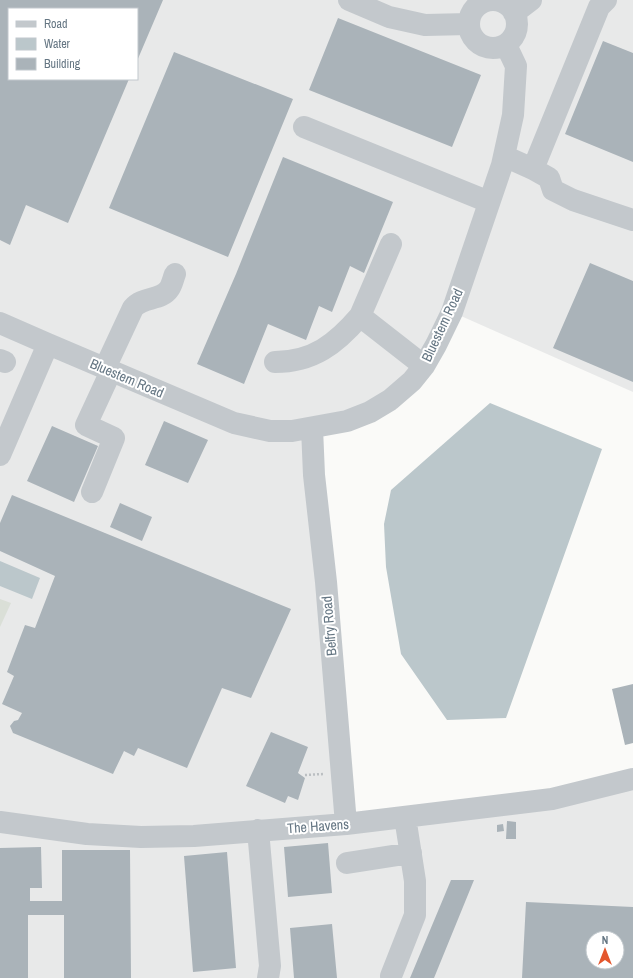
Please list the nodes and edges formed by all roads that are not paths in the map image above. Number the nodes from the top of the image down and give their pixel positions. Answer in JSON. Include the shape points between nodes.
{"nodes":[{"id":1,"x":606,"y":0,"type":"edge"},
{"id":2,"x":353,"y":1,"type":"edge"},
{"id":3,"x":523,"y":6,"type":"edge"},
{"id":4,"x":469,"y":24,"type":"junction"},
{"id":5,"x":506,"y":45,"type":"junction"},
{"id":6,"x":304,"y":127,"type":"dead end"},
{"id":7,"x":504,"y":156,"type":"junction"},
{"id":8,"x":533,"y":169,"type":"junction"},
{"id":9,"x":489,"y":202,"type":"junction"},
{"id":10,"x":633,"y":220,"type":"edge"},
{"id":11,"x":391,"y":244,"type":"dead end"},
{"id":12,"x":175,"y":274,"type":"dead end"},
{"id":13,"x":360,"y":316,"type":"junction"},
{"id":14,"x":0,"y":323,"type":"edge"},
{"id":15,"x":48,"y":344,"type":"junction"},
{"id":16,"x":275,"y":362,"type":"dead end"},
{"id":17,"x":424,"y":366,"type":"junction"},
{"id":18,"x":108,"y":370,"type":"junction"},
{"id":19,"x":312,"y":428,"type":"junction"},
{"id":20,"x":0,"y":455,"type":"edge"},
{"id":21,"x":92,"y":492,"type":"dead end"},
{"id":22,"x":633,"y":780,"type":"edge"},
{"id":23,"x":405,"y":817,"type":"junction"},
{"id":24,"x":0,"y":822,"type":"edge"},
{"id":25,"x":346,"y":824,"type":"junction"},
{"id":26,"x":258,"y":830,"type":"junction"},
{"id":27,"x":411,"y":852,"type":"junction"},
{"id":28,"x":347,"y":863,"type":"dead end"},
{"id":29,"x":391,"y":976,"type":"dead end"},
{"id":30,"x":268,"y":978,"type":"edge"}],
"edges":[{"from":1,"to":8,"type":"street","via":[[599,7]]},
{"from":2,"to":4,"type":"street","via":[[389,17],[425,25]]},
{"from":3,"to":4,"type":"street","via":[[491,0],[483,2],[475,8]]},
{"from":3,"to":5,"type":"street","via":[[515,34]]},
{"from":4,"to":5,"type":"street","via":[[470,33],[481,45],[498,48]]},
{"from":5,"to":7,"type":"street","name":"Bluestem Road","via":[[516,66],[513,116]]},
{"from":6,"to":9,"type":"street"},
{"from":7,"to":8,"type":"street"},
{"from":7,"to":9,"type":"street","name":"Bluestem Road"},
{"from":8,"to":10,"type":"street","via":[[549,178],[553,190],[573,200]]},
{"from":9,"to":17,"type":"street","name":"Bluestem Road","via":[[452,312]]},
{"from":11,"to":13,"type":"street"},
{"from":12,"to":18,"type":"street","via":[[169,289],[161,296],[137,303],[133,308]]},
{"from":13,"to":16,"type":"street","via":[[332,345],[310,357]]},
{"from":13,"to":17,"type":"street"},
{"from":14,"to":15,"type":"street","name":"Bluestem Road"},
{"from":15,"to":18,"type":"street","name":"Bluestem Road"},
{"from":15,"to":20,"type":"street"},
{"from":17,"to":19,"type":"street","name":"Bluestem Road","via":[[412,381],[390,400],[370,412],[347,421]]},
{"from":18,"to":19,"type":"street","name":"Bluestem Road","via":[[234,423],[270,431]]},
{"from":18,"to":21,"type":"street","via":[[86,425],[114,438]]},
{"from":19,"to":25,"type":"street","name":"Belfry Road","via":[[314,475],[326,582]]},
{"from":22,"to":23,"type":"street","name":"The Havens","via":[[552,799]]},
{"from":23,"to":25,"type":"street","name":"The Havens"},
{"from":23,"to":27,"type":"street"},
{"from":24,"to":26,"type":"street","name":"The Havens","via":[[87,834],[141,837],[194,836]]},
{"from":25,"to":26,"type":"street","name":"The Havens"},
{"from":26,"to":30,"type":"street","via":[[270,966]]},
{"from":27,"to":28,"type":"street"},
{"from":27,"to":29,"type":"street","via":[[415,881],[415,915]]}]}
